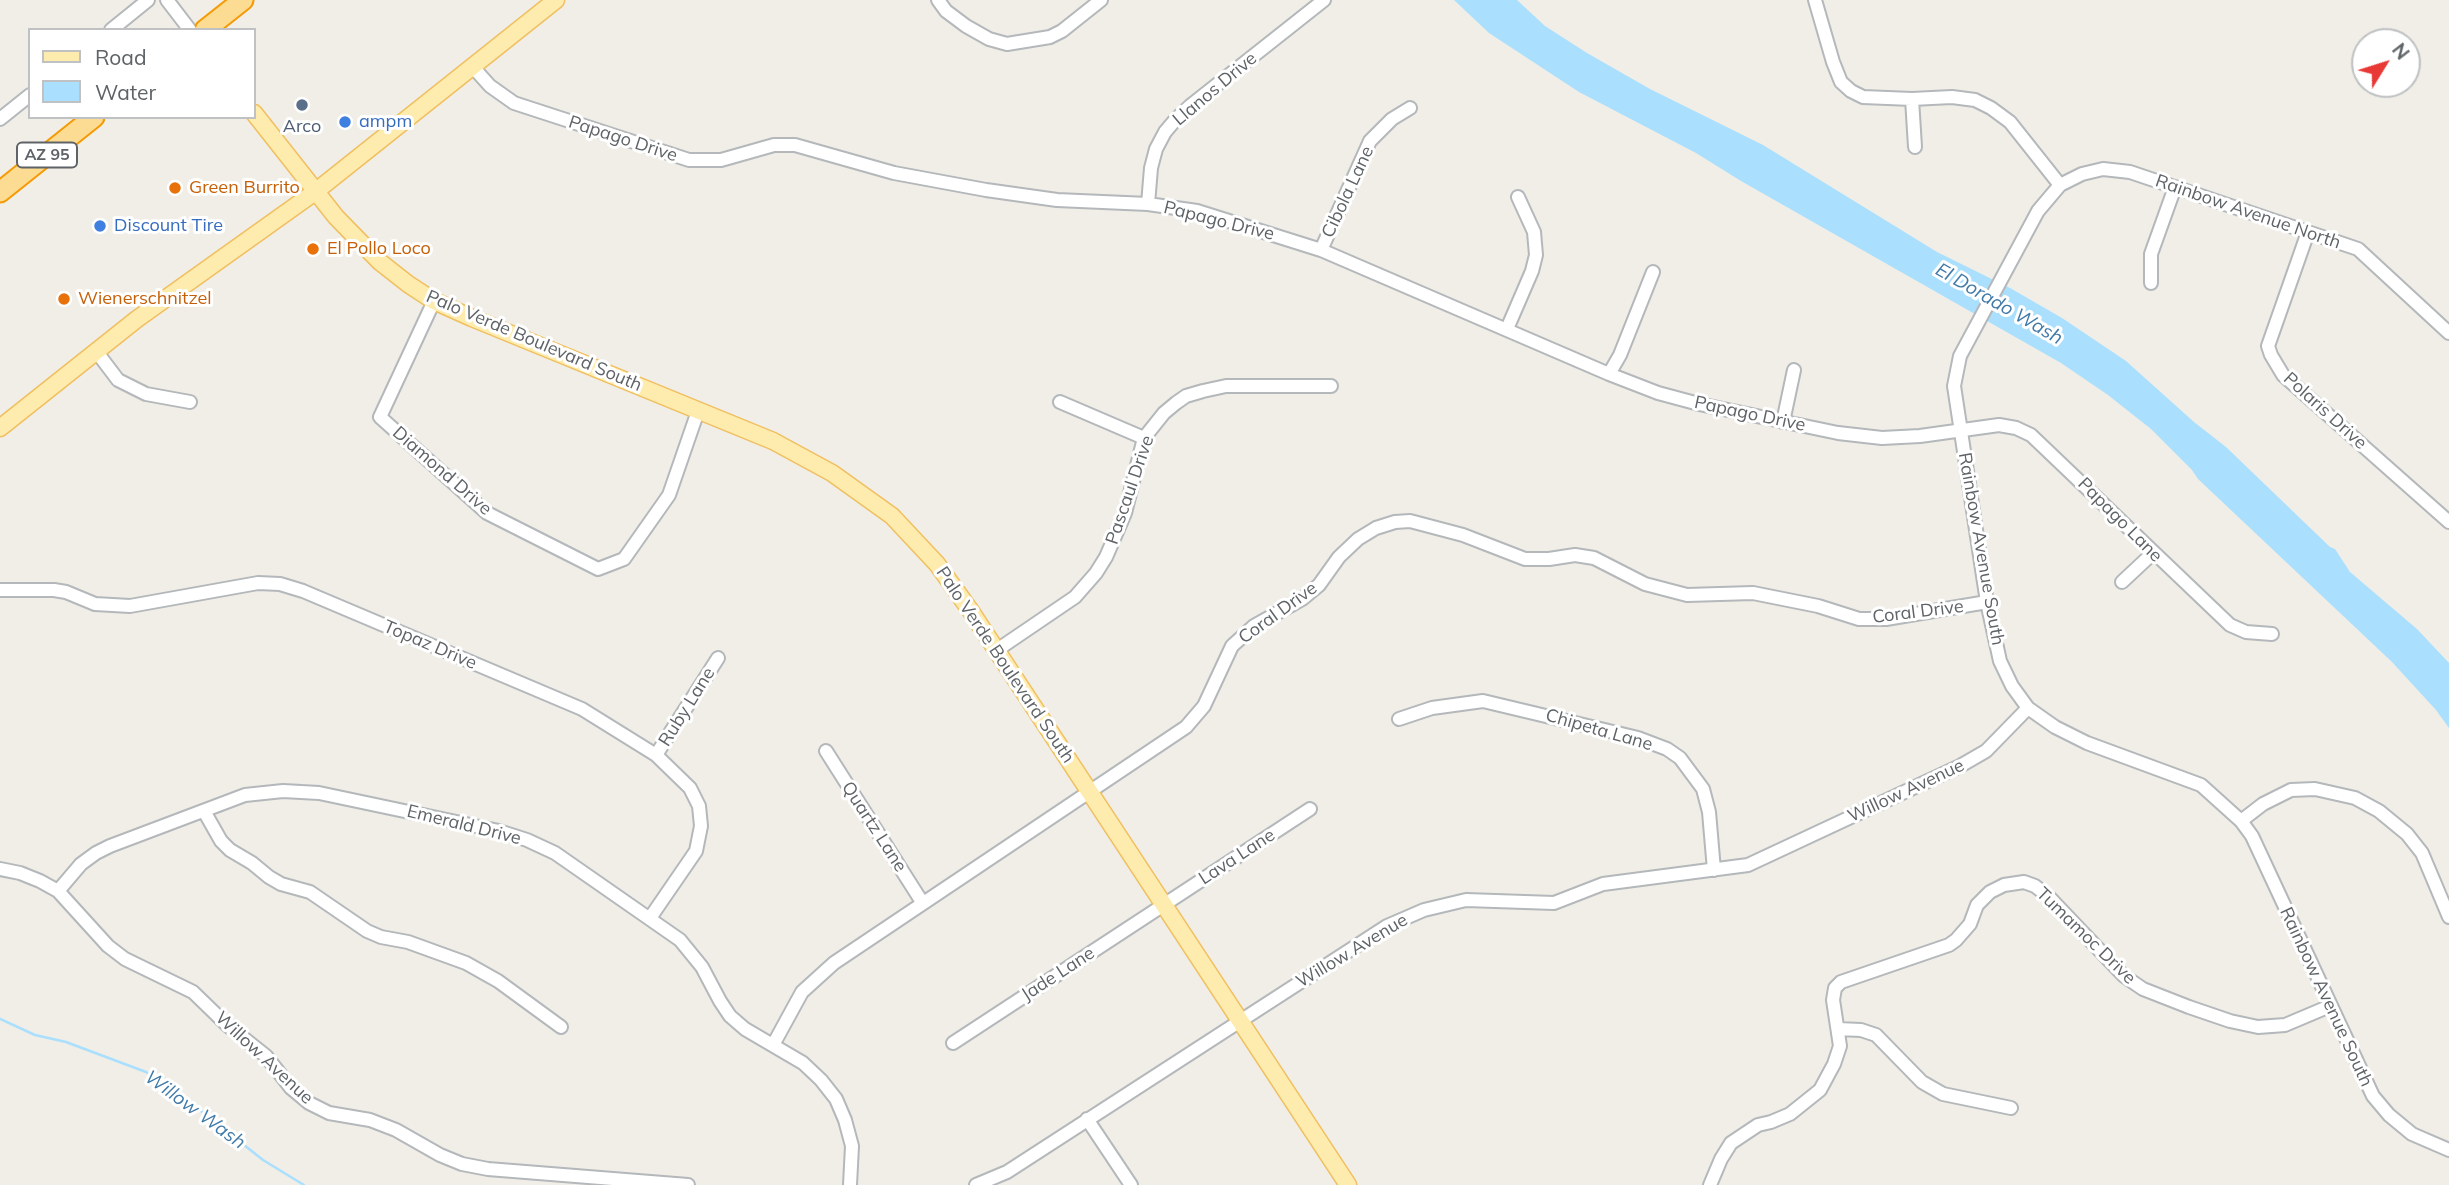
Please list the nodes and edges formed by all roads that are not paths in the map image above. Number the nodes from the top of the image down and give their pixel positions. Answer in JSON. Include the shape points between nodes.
{"nodes":[{"id":1,"x":148,"y":0,"type":"edge"},
{"id":2,"x":167,"y":0,"type":"edge"},
{"id":3,"x":243,"y":0,"type":"edge"},
{"id":4,"x":556,"y":0,"type":"edge"},
{"id":5,"x":938,"y":0,"type":"edge"},
{"id":6,"x":1101,"y":0,"type":"edge"},
{"id":7,"x":1324,"y":0,"type":"edge"},
{"id":8,"x":1815,"y":0,"type":"edge"},
{"id":9,"x":113,"y":28,"type":"edge"},
{"id":10,"x":188,"y":28,"type":"edge"},
{"id":11,"x":208,"y":28,"type":"edge"},
{"id":12,"x":472,"y":66,"type":"junction"},
{"id":13,"x":28,"y":97,"type":"edge"},
{"id":14,"x":1912,"y":99,"type":"junction"},
{"id":15,"x":1410,"y":108,"type":"dead end"},
{"id":16,"x":256,"y":116,"type":"edge"},
{"id":17,"x":0,"y":119,"type":"edge"},
{"id":18,"x":91,"y":119,"type":"edge"},
{"id":19,"x":1915,"y":146,"type":"dead end"},
{"id":20,"x":2060,"y":186,"type":"junction"},
{"id":21,"x":2175,"y":187,"type":"junction"},
{"id":22,"x":0,"y":192,"type":"edge"},
{"id":23,"x":315,"y":192,"type":"junction"},
{"id":24,"x":1518,"y":197,"type":"dead end"},
{"id":25,"x":1148,"y":204,"type":"junction"},
{"id":26,"x":2308,"y":232,"type":"junction"},
{"id":27,"x":1321,"y":250,"type":"junction"},
{"id":28,"x":1653,"y":272,"type":"dead end"},
{"id":29,"x":2151,"y":283,"type":"dead end"},
{"id":30,"x":434,"y":301,"type":"junction"},
{"id":31,"x":1507,"y":329,"type":"junction"},
{"id":32,"x":2449,"y":333,"type":"edge"},
{"id":33,"x":96,"y":351,"type":"junction"},
{"id":34,"x":1794,"y":370,"type":"dead end"},
{"id":35,"x":1609,"y":374,"type":"junction"},
{"id":36,"x":1331,"y":386,"type":"dead end"},
{"id":37,"x":190,"y":402,"type":"dead end"},
{"id":38,"x":1060,"y":402,"type":"dead end"},
{"id":39,"x":698,"y":411,"type":"junction"},
{"id":40,"x":1783,"y":422,"type":"junction"},
{"id":41,"x":0,"y":428,"type":"edge"},
{"id":42,"x":1961,"y":431,"type":"junction"},
{"id":43,"x":1144,"y":438,"type":"junction"},
{"id":44,"x":2449,"y":522,"type":"edge"},
{"id":45,"x":2153,"y":554,"type":"junction"},
{"id":46,"x":2122,"y":582,"type":"dead end"},
{"id":47,"x":0,"y":590,"type":"edge"},
{"id":48,"x":1987,"y":602,"type":"junction"},
{"id":49,"x":2272,"y":634,"type":"dead end"},
{"id":50,"x":997,"y":650,"type":"junction"},
{"id":51,"x":718,"y":658,"type":"dead end"},
{"id":52,"x":2028,"y":708,"type":"junction"},
{"id":53,"x":1399,"y":719,"type":"dead end"},
{"id":54,"x":826,"y":751,"type":"dead end"},
{"id":55,"x":656,"y":755,"type":"junction"},
{"id":56,"x":1090,"y":792,"type":"junction"},
{"id":57,"x":1310,"y":809,"type":"dead end"},
{"id":58,"x":204,"y":811,"type":"junction"},
{"id":59,"x":2241,"y":821,"type":"junction"},
{"id":60,"x":0,"y":869,"type":"edge"},
{"id":61,"x":1714,"y":870,"type":"junction"},
{"id":62,"x":58,"y":891,"type":"junction"},
{"id":63,"x":922,"y":902,"type":"junction"},
{"id":64,"x":1163,"y":905,"type":"junction"},
{"id":65,"x":2449,"y":917,"type":"edge"},
{"id":66,"x":650,"y":918,"type":"junction"},
{"id":67,"x":2330,"y":1006,"type":"junction"},
{"id":68,"x":1240,"y":1020,"type":"junction"},
{"id":69,"x":561,"y":1027,"type":"dead end"},
{"id":70,"x":1839,"y":1029,"type":"junction"},
{"id":71,"x":953,"y":1043,"type":"dead end"},
{"id":72,"x":773,"y":1045,"type":"junction"},
{"id":73,"x":2011,"y":1108,"type":"dead end"},
{"id":74,"x":1087,"y":1119,"type":"junction"},
{"id":75,"x":2449,"y":1150,"type":"edge"},
{"id":76,"x":688,"y":1185,"type":"edge"},
{"id":77,"x":850,"y":1185,"type":"edge"},
{"id":78,"x":976,"y":1185,"type":"edge"},
{"id":79,"x":1131,"y":1185,"type":"edge"},
{"id":80,"x":1348,"y":1185,"type":"edge"},
{"id":81,"x":1710,"y":1185,"type":"edge"}],
"edges":[{"from":1,"to":9,"type":"street"},
{"from":2,"to":10,"type":"street"},
{"from":3,"to":11,"type":"highway"},
{"from":4,"to":12,"type":"main road"},
{"from":5,"to":6,"type":"street","via":[[966,26],[1007,44],[1050,37]]},
{"from":7,"to":25,"type":"street","name":"Llanos Drive","via":[[1190,106],[1165,132],[1151,169]]},
{"from":8,"to":14,"type":"street","via":[[1833,62],[1846,87],[1863,97]]},
{"from":12,"to":23,"type":"main road"},
{"from":12,"to":25,"type":"street","name":"Papago Drive","via":[[513,103],[689,160],[721,160],[774,145],[795,145],[894,173],[986,190],[1057,200]]},
{"from":13,"to":17,"type":"street"},
{"from":14,"to":19,"type":"street"},
{"from":14,"to":20,"type":"street","via":[[1952,97],[1992,108],[2010,122]]},
{"from":15,"to":27,"type":"street","name":"Cibola Lane","via":[[1370,141]]},
{"from":16,"to":23,"type":"main road","name":"Palo Verde Boulevard South"},
{"from":18,"to":22,"type":"highway","number":"AZ 95"},
{"from":20,"to":21,"type":"street","name":"Rainbow Avenue North","via":[[2103,169],[2130,172]]},
{"from":20,"to":42,"type":"street","name":"Rainbow Avenue South","via":[[2038,211],[1961,356],[1954,386]]},
{"from":21,"to":26,"type":"street","name":"Rainbow Avenue North"},
{"from":21,"to":29,"type":"street","via":[[2151,254]]},
{"from":23,"to":30,"type":"main road","name":"Palo Verde Boulevard South","via":[[380,262]]},
{"from":23,"to":33,"type":"main road"},
{"from":24,"to":31,"type":"street","via":[[1534,232],[1536,255]]},
{"from":25,"to":27,"type":"street","name":"Papago Drive","via":[[1197,211]]},
{"from":26,"to":32,"type":"street","name":"Rainbow Avenue North","via":[[2358,249]]},
{"from":26,"to":44,"type":"street","name":"Polaris Drive","via":[[2269,346],[2271,355],[2283,375]]},
{"from":27,"to":31,"type":"street","name":"Papago Drive"},
{"from":28,"to":35,"type":"street"},
{"from":30,"to":39,"type":"main road","name":"Palo Verde Boulevard South"},
{"from":30,"to":39,"type":"street","name":"Diamond Drive","via":[[380,417],[487,513],[598,569],[624,559],[669,495]]},
{"from":31,"to":35,"type":"street","name":"Papago Drive"},
{"from":33,"to":37,"type":"street","via":[[118,380],[146,394]]},
{"from":33,"to":41,"type":"main road"},
{"from":34,"to":40,"type":"street"},
{"from":35,"to":40,"type":"street","name":"Papago Drive","via":[[1658,393]]},
{"from":36,"to":43,"type":"street","name":"Pascaul Drive","via":[[1250,385],[1203,390],[1176,403]]},
{"from":38,"to":43,"type":"street"},
{"from":39,"to":50,"type":"main road","name":"Palo Verde Boulevard South","via":[[803,455],[892,516],[937,564]]},
{"from":40,"to":42,"type":"street","name":"Papago Drive","via":[[1882,438]]},
{"from":42,"to":45,"type":"street","name":"Papago Lane","via":[[1999,425],[2031,435]]},
{"from":42,"to":48,"type":"street","name":"Rainbow Avenue South"},
{"from":43,"to":50,"type":"street","name":"Pascaul Drive","via":[[1125,513],[1096,573],[1075,597]]},
{"from":45,"to":46,"type":"street"},
{"from":45,"to":49,"type":"street","name":"Papago Lane","via":[[2230,625]]},
{"from":47,"to":55,"type":"street","name":"Topaz Drive","via":[[54,590],[95,604],[130,606],[258,583],[280,584],[582,709]]},
{"from":48,"to":52,"type":"street","name":"Rainbow Avenue South","via":[[2000,661]]},
{"from":48,"to":56,"type":"street","name":"Coral Drive","via":[[1886,619],[1859,619],[1753,593],[1686,594],[1645,584],[1594,558],[1525,559],[1439,528],[1395,522],[1358,539],[1302,599],[1254,626],[1232,646],[1204,706],[1186,727]]},
{"from":50,"to":56,"type":"main road","name":"Palo Verde Boulevard South"},
{"from":51,"to":55,"type":"street","name":"Ruby Lane"},
{"from":52,"to":59,"type":"street","name":"Rainbow Avenue South","via":[[2087,743],[2201,785]]},
{"from":52,"to":61,"type":"street","name":"Willow Avenue","via":[[1986,751],[1960,766],[1748,864]]},
{"from":53,"to":61,"type":"street","name":"Chipeta Lane","via":[[1432,708],[1483,701],[1639,738],[1667,749],[1680,758],[1703,789]]},
{"from":54,"to":63,"type":"street","name":"Quartz Lane"},
{"from":55,"to":66,"type":"street","name":"Topaz Drive","via":[[690,788],[699,806],[701,826],[696,851]]},
{"from":56,"to":63,"type":"street","name":"Coral Drive"},
{"from":56,"to":64,"type":"main road","name":"Palo Verde Boulevard South"},
{"from":57,"to":64,"type":"street","name":"Lava Lane"},
{"from":58,"to":62,"type":"street","name":"Emerald Drive","via":[[96,853]]},
{"from":58,"to":66,"type":"street","name":"Emerald Drive","via":[[245,795],[319,793],[499,831],[555,853]]},
{"from":58,"to":69,"type":"street","via":[[221,841],[269,877],[310,892],[367,931],[466,963]]},
{"from":59,"to":65,"type":"street","via":[[2263,803],[2291,790],[2315,789],[2355,798],[2407,834],[2422,853]]},
{"from":59,"to":67,"type":"street","name":"Rainbow Avenue South"},
{"from":60,"to":62,"type":"street","name":"Willow Avenue"},
{"from":61,"to":68,"type":"street","name":"Willow Avenue","via":[[1603,884],[1554,903],[1466,900],[1424,909],[1387,926]]},
{"from":62,"to":76,"type":"street","name":"Willow Avenue","via":[[108,946],[193,992],[267,1056],[291,1088],[329,1113],[370,1120],[440,1155],[475,1166]]},
{"from":63,"to":72,"type":"street","name":"Coral Drive","via":[[817,976],[802,992]]},
{"from":64,"to":68,"type":"main road","name":"Palo Verde Boulevard South"},
{"from":64,"to":71,"type":"street","name":"Jade Lane"},
{"from":66,"to":72,"type":"street","name":"Emerald Drive","via":[[692,953],[730,1016]]},
{"from":67,"to":70,"type":"street","name":"Tumamoc Drive","via":[[2285,1025],[2258,1027],[2143,989],[2049,897],[2024,882],[1990,892],[1977,905],[1970,924],[1949,945],[1841,982],[1833,1000]]},
{"from":67,"to":75,"type":"street","name":"Rainbow Avenue South","via":[[2373,1096],[2412,1134]]},
{"from":68,"to":74,"type":"street","name":"Willow Avenue"},
{"from":68,"to":80,"type":"main road","name":"Palo Verde Boulevard South"},
{"from":70,"to":73,"type":"street","via":[[1876,1035],[1922,1082],[1943,1094]]},
{"from":70,"to":81,"type":"street","name":"Tumamoc Drive","via":[[1840,1046],[1820,1090],[1790,1114],[1758,1125],[1731,1143]]},
{"from":72,"to":77,"type":"street","name":"Emerald Drive","via":[[803,1063],[836,1099],[852,1146]]},
{"from":74,"to":78,"type":"street","name":"Willow Avenue","via":[[1007,1172]]},
{"from":74,"to":79,"type":"street"}]}
